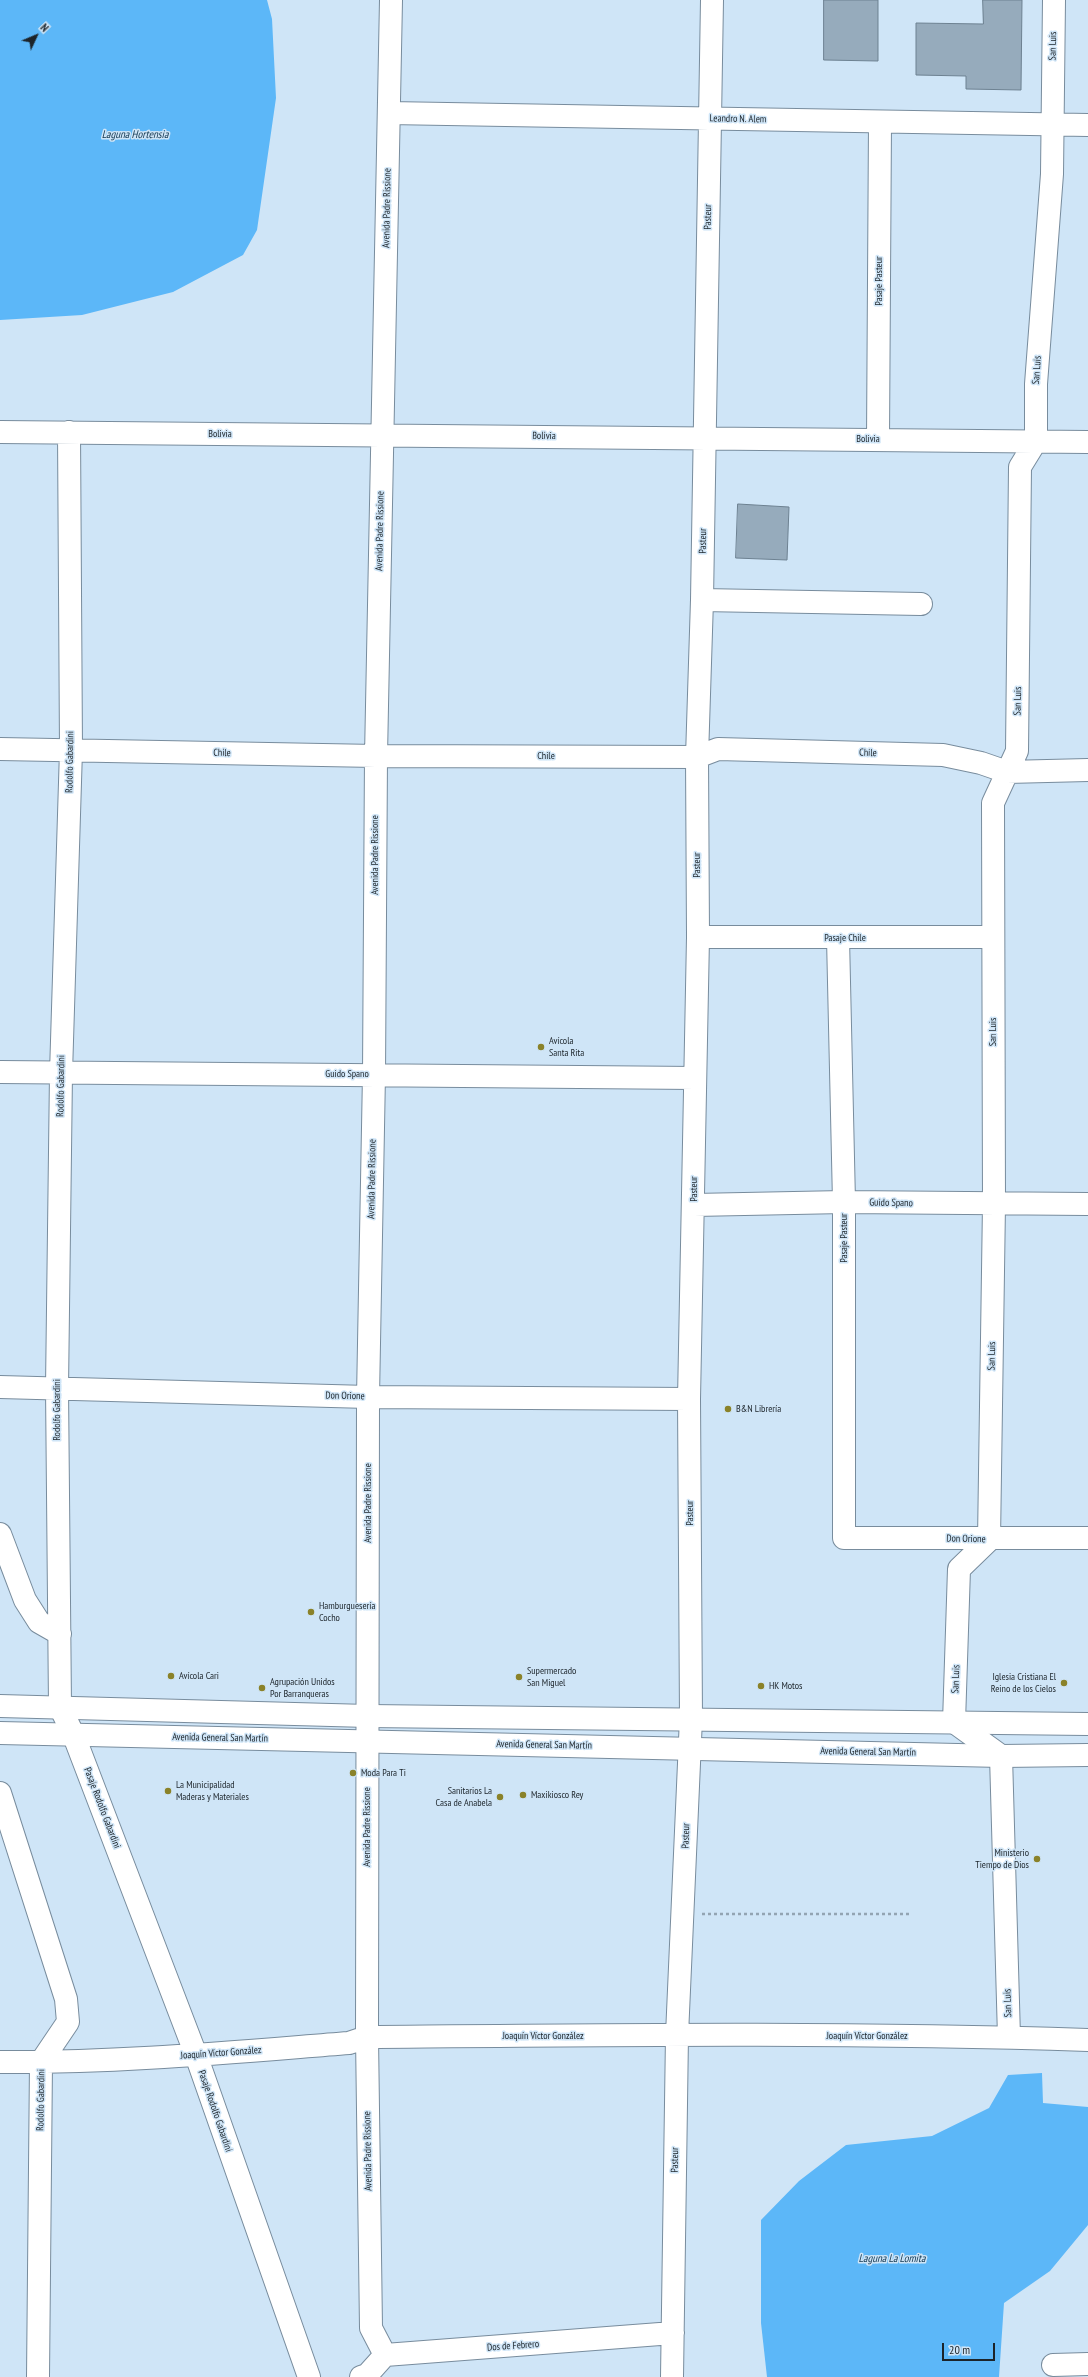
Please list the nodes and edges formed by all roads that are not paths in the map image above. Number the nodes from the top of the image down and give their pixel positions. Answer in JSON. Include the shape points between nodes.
{"nodes":[{"id":1,"x":391,"y":0,"type":"edge"},
{"id":2,"x":712,"y":0,"type":"edge"},
{"id":3,"x":1054,"y":0,"type":"edge"},
{"id":4,"x":389,"y":113,"type":"junction"},
{"id":5,"x":710,"y":118,"type":"junction"},
{"id":6,"x":880,"y":122,"type":"junction"},
{"id":7,"x":1051,"y":124,"type":"junction"},
{"id":8,"x":1088,"y":125,"type":"edge"},
{"id":9,"x":0,"y":432,"type":"edge"},
{"id":10,"x":69,"y":432,"type":"junction"},
{"id":11,"x":382,"y":435,"type":"junction"},
{"id":12,"x":704,"y":438,"type":"junction"},
{"id":13,"x":878,"y":439,"type":"junction"},
{"id":14,"x":1036,"y":441,"type":"junction"},
{"id":15,"x":1088,"y":442,"type":"edge"},
{"id":16,"x":702,"y":600,"type":"junction"},
{"id":17,"x":921,"y":604,"type":"dead end"},
{"id":18,"x":0,"y":749,"type":"edge"},
{"id":19,"x":71,"y":750,"type":"junction"},
{"id":20,"x":376,"y":756,"type":"junction"},
{"id":21,"x":697,"y":756,"type":"junction"},
{"id":22,"x":1088,"y":770,"type":"edge"},
{"id":23,"x":1007,"y":772,"type":"junction"},
{"id":24,"x":698,"y":937,"type":"junction"},
{"id":25,"x":992,"y":937,"type":"junction"},
{"id":26,"x":838,"y":938,"type":"junction"},
{"id":27,"x":0,"y":1072,"type":"edge"},
{"id":28,"x":61,"y":1073,"type":"junction"},
{"id":29,"x":374,"y":1074,"type":"junction"},
{"id":30,"x":695,"y":1078,"type":"junction"},
{"id":31,"x":844,"y":1202,"type":"junction"},
{"id":32,"x":994,"y":1204,"type":"junction"},
{"id":33,"x":1088,"y":1204,"type":"edge"},
{"id":34,"x":694,"y":1205,"type":"junction"},
{"id":35,"x":0,"y":1387,"type":"edge"},
{"id":36,"x":57,"y":1388,"type":"junction"},
{"id":37,"x":368,"y":1397,"type":"junction"},
{"id":38,"x":689,"y":1399,"type":"junction"},
{"id":39,"x":0,"y":1534,"type":"edge"},
{"id":40,"x":844,"y":1538,"type":"joint"},
{"id":41,"x":1088,"y":1538,"type":"edge"},
{"id":42,"x":989,"y":1540,"type":"junction"},
{"id":43,"x":60,"y":1634,"type":"junction"},
{"id":44,"x":0,"y":1706,"type":"edge"},
{"id":45,"x":60,"y":1707,"type":"junction"},
{"id":46,"x":368,"y":1716,"type":"junction"},
{"id":47,"x":691,"y":1718,"type":"junction"},
{"id":48,"x":954,"y":1722,"type":"junction"},
{"id":49,"x":1088,"y":1724,"type":"edge"},
{"id":50,"x":0,"y":1733,"type":"edge"},
{"id":51,"x":74,"y":1736,"type":"junction"},
{"id":52,"x":367,"y":1741,"type":"junction"},
{"id":53,"x":689,"y":1748,"type":"junction"},
{"id":54,"x":1088,"y":1755,"type":"edge"},
{"id":55,"x":1001,"y":1756,"type":"junction"},
{"id":56,"x":0,"y":1793,"type":"edge"},
{"id":57,"x":677,"y":2035,"type":"junction"},
{"id":58,"x":367,"y":2036,"type":"junction"},
{"id":59,"x":1009,"y":2037,"type":"junction"},
{"id":60,"x":1088,"y":2040,"type":"edge"},
{"id":61,"x":196,"y":2055,"type":"junction"},
{"id":62,"x":0,"y":2062,"type":"edge"},
{"id":63,"x":42,"y":2062,"type":"junction"},
{"id":64,"x":673,"y":2333,"type":"junction"},
{"id":65,"x":385,"y":2355,"type":"junction"},
{"id":66,"x":1088,"y":2364,"type":"edge"},
{"id":67,"x":1053,"y":2365,"type":"dead end"},
{"id":68,"x":38,"y":2377,"type":"edge"},
{"id":69,"x":309,"y":2377,"type":"edge"},
{"id":70,"x":362,"y":2377,"type":"edge"},
{"id":71,"x":672,"y":2377,"type":"edge"}],
"edges":[{"from":1,"to":4,"type":"street","name":"Avenida Padre Rissione"},
{"from":2,"to":5,"type":"street","name":"Pasteur"},
{"from":3,"to":7,"type":"street","name":"San Luis"},
{"from":4,"to":5,"type":"street","name":"Leandro N. Alem"},
{"from":4,"to":11,"type":"street","name":"Avenida Padre Rissione"},
{"from":5,"to":6,"type":"street","name":"Leandro N. Alem"},
{"from":5,"to":12,"type":"street","name":"Pasteur"},
{"from":6,"to":7,"type":"street","name":"Leandro N. Alem"},
{"from":6,"to":13,"type":"street","name":"Pasaje Pasteur"},
{"from":7,"to":8,"type":"street","name":"Leandro N. Alem"},
{"from":7,"to":14,"type":"street","name":"San Luis","via":[[1052,174],[1036,384]]},
{"from":9,"to":10,"type":"street","name":"Bolivia"},
{"from":10,"to":11,"type":"street","name":"Bolivia"},
{"from":10,"to":19,"type":"street","name":"Rodolfo Gabardini"},
{"from":11,"to":12,"type":"street","name":"Bolivia"},
{"from":11,"to":20,"type":"street","name":"Avenida Padre Rissione"},
{"from":12,"to":13,"type":"street","name":"Bolivia"},
{"from":12,"to":16,"type":"street","name":"Pasteur"},
{"from":13,"to":14,"type":"street","name":"Bolivia"},
{"from":14,"to":15,"type":"street","name":"Bolivia"},
{"from":14,"to":23,"type":"street","name":"San Luis","via":[[1020,467],[1017,751]]},
{"from":16,"to":17,"type":"street"},
{"from":16,"to":21,"type":"street","name":"Pasteur"},
{"from":18,"to":19,"type":"street","name":"Chile"},
{"from":19,"to":20,"type":"street","name":"Chile"},
{"from":19,"to":28,"type":"street","name":"Rodolfo Gabardini"},
{"from":20,"to":21,"type":"street","name":"Chile"},
{"from":20,"to":29,"type":"street","name":"Avenida Padre Rissione"},
{"from":21,"to":23,"type":"street","name":"Chile","via":[[718,749],[942,755],[981,763]]},
{"from":21,"to":24,"type":"street","name":"Pasteur"},
{"from":22,"to":23,"type":"street","name":"Chile"},
{"from":23,"to":25,"type":"street","name":"San Luis","via":[[993,803]]},
{"from":24,"to":26,"type":"street","name":"Pasaje Chile"},
{"from":24,"to":30,"type":"street","name":"Pasteur"},
{"from":25,"to":26,"type":"street","name":"Pasaje Chile"},
{"from":25,"to":32,"type":"street","name":"San Luis"},
{"from":26,"to":31,"type":"street","name":"Pasaje Pasteur"},
{"from":27,"to":28,"type":"street","name":"Guido Spano"},
{"from":28,"to":29,"type":"street","name":"Guido Spano"},
{"from":28,"to":36,"type":"street","name":"Rodolfo Gabardini"},
{"from":29,"to":30,"type":"street","name":"Guido Spano"},
{"from":29,"to":37,"type":"street","name":"Avenida Padre Rissione"},
{"from":30,"to":34,"type":"street","name":"Pasteur"},
{"from":31,"to":32,"type":"street","name":"Guido Spano"},
{"from":31,"to":34,"type":"street","name":"Guido Spano"},
{"from":31,"to":40,"type":"street","name":"Pasaje Pasteur"},
{"from":32,"to":33,"type":"street","name":"Guido Spano"},
{"from":32,"to":42,"type":"street","name":"San Luis"},
{"from":34,"to":38,"type":"street","name":"Pasteur"},
{"from":35,"to":36,"type":"street","name":"Don Orione"},
{"from":36,"to":37,"type":"street","name":"Don Orione"},
{"from":36,"to":43,"type":"street","name":"Rodolfo Gabardini"},
{"from":37,"to":38,"type":"street","name":"Don Orione"},
{"from":37,"to":46,"type":"street","name":"Avenida Padre Rissione"},
{"from":38,"to":47,"type":"street","name":"Pasteur"},
{"from":39,"to":43,"type":"street","via":[[24,1600],[39,1622]]},
{"from":40,"to":42,"type":"street","name":"Don Orione"},
{"from":41,"to":42,"type":"street","name":"Don Orione"},
{"from":42,"to":48,"type":"street","name":"San Luis","via":[[959,1569]]},
{"from":43,"to":45,"type":"street","name":"Rodolfo Gabardini"},
{"from":44,"to":45,"type":"street"},
{"from":45,"to":46,"type":"street"},
{"from":45,"to":51,"type":"street","name":"Rodolfo Gabardini"},
{"from":46,"to":47,"type":"street"},
{"from":46,"to":52,"type":"street","name":"Avenida Padre Rissione"},
{"from":47,"to":48,"type":"street"},
{"from":47,"to":53,"type":"street","name":"Pasteur"},
{"from":48,"to":49,"type":"street"},
{"from":48,"to":55,"type":"street"},
{"from":50,"to":51,"type":"street","name":"Avenida General San Martín"},
{"from":51,"to":52,"type":"street","name":"Avenida General San Martín"},
{"from":51,"to":61,"type":"street","name":"Pasaje Rodolfo Gabardini"},
{"from":52,"to":53,"type":"street","name":"Avenida General San Martín"},
{"from":52,"to":58,"type":"street","name":"Avenida Padre Rissione"},
{"from":53,"to":55,"type":"street","name":"Avenida General San Martín"},
{"from":53,"to":57,"type":"street","name":"Pasteur"},
{"from":54,"to":55,"type":"street","name":"Avenida General San Martín"},
{"from":55,"to":59,"type":"street","name":"San Luis"},
{"from":56,"to":63,"type":"street","name":"Rodolfo Gabardini","via":[[66,1999],[68,2022]]},
{"from":57,"to":58,"type":"street","name":"Joaquín Víctor González"},
{"from":57,"to":59,"type":"street","name":"Joaquín Víctor González"},
{"from":57,"to":64,"type":"street","name":"Pasteur"},
{"from":58,"to":61,"type":"street","name":"Joaquín Víctor González","via":[[349,2042]]},
{"from":58,"to":65,"type":"street","name":"Avenida Padre Rissione","via":[[371,2328]]},
{"from":59,"to":60,"type":"street","name":"Joaquín Víctor González"},
{"from":61,"to":63,"type":"street","name":"Joaquín Víctor González"},
{"from":61,"to":69,"type":"street","name":"Pasaje Rodolfo Gabardini"},
{"from":62,"to":63,"type":"street","name":"Joaquín Víctor González"},
{"from":63,"to":68,"type":"street","name":"Rodolfo Gabardini"},
{"from":64,"to":65,"type":"street","name":"Dos de Febrero"},
{"from":64,"to":71,"type":"street","name":"Pasteur"},
{"from":65,"to":70,"type":"street","via":[[367,2375]]},
{"from":66,"to":67,"type":"street"}]}
